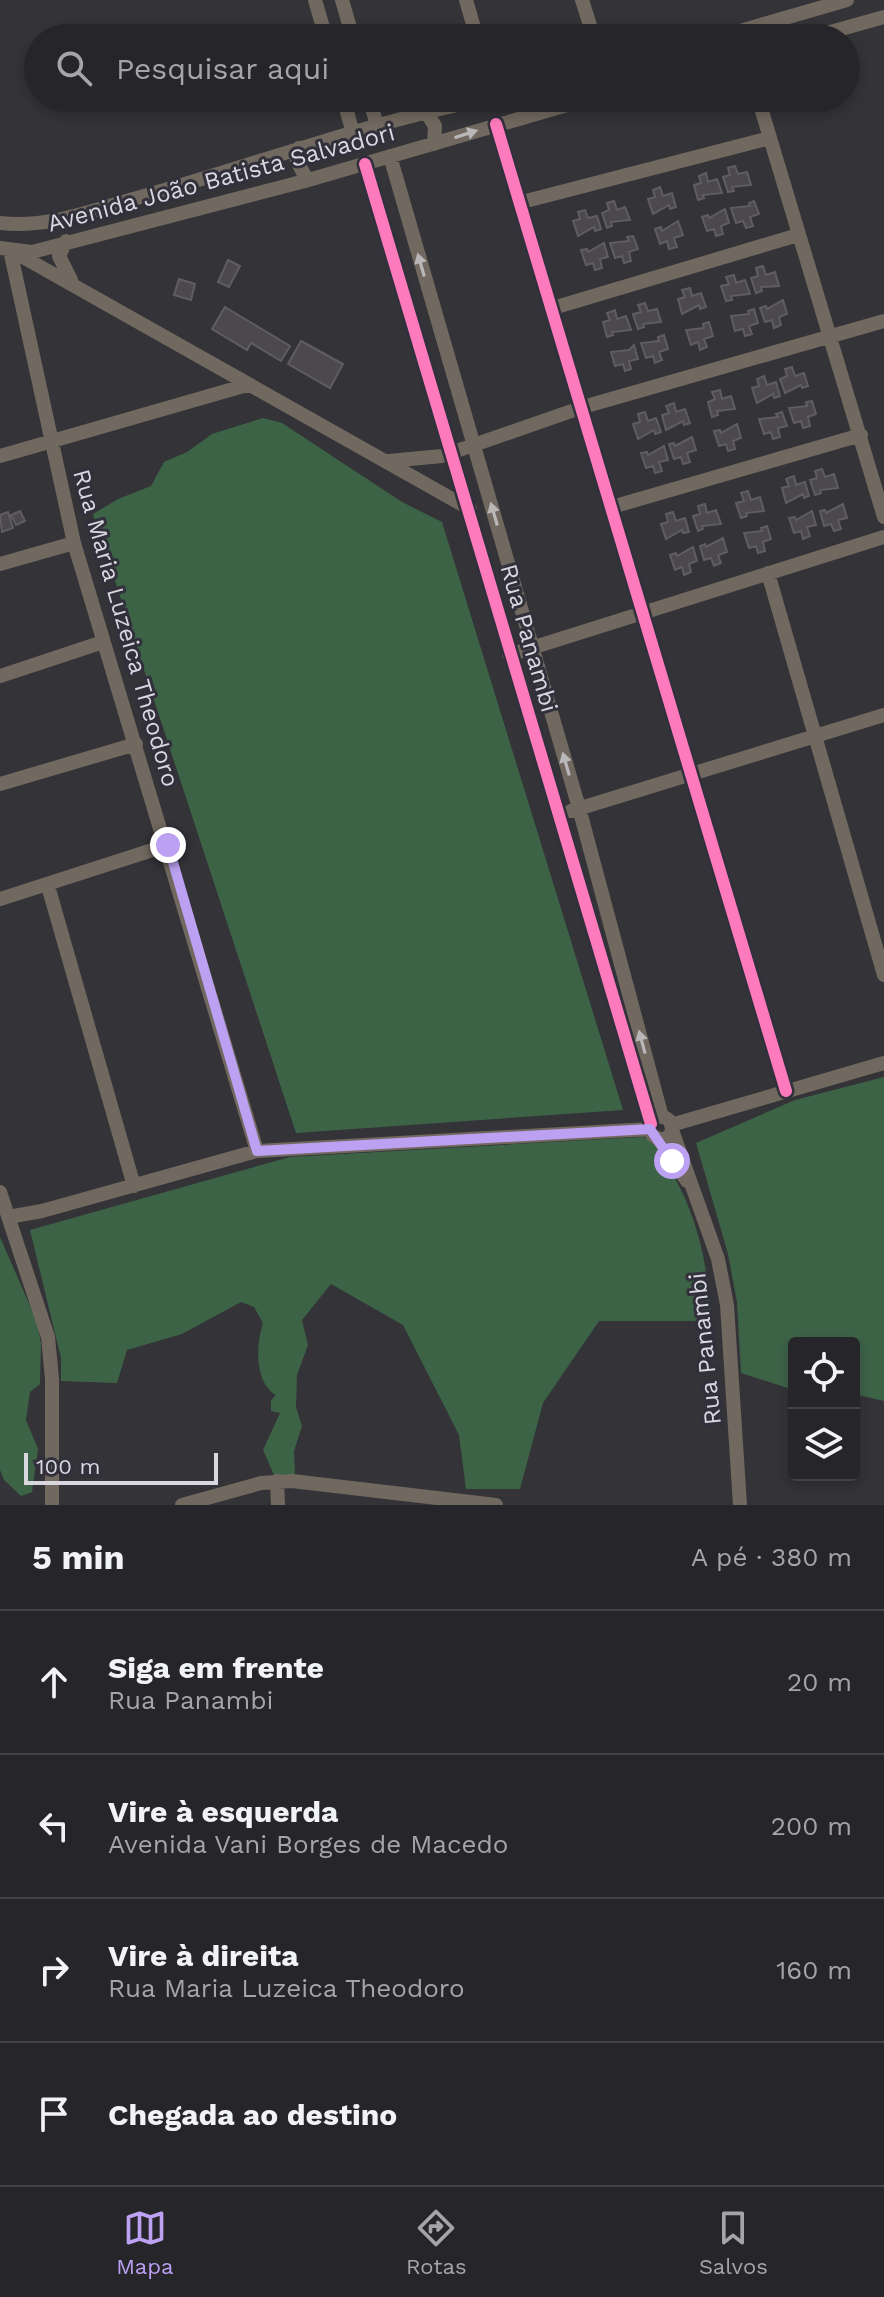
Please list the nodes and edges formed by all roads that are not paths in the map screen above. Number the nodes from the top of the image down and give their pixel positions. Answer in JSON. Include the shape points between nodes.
{"nodes":[{"id":1,"x":315,"y":0,"type":"edge"},
{"id":2,"x":342,"y":0,"type":"edge"},
{"id":3,"x":466,"y":0,"type":"edge"},
{"id":4,"x":582,"y":0,"type":"edge"},
{"id":5,"x":847,"y":0,"type":"edge"},
{"id":6,"x":884,"y":17,"type":"edge"},
{"id":7,"x":322,"y":24,"type":"edge"},
{"id":8,"x":349,"y":24,"type":"edge"},
{"id":9,"x":473,"y":24,"type":"edge"},
{"id":10,"x":590,"y":24,"type":"edge"},
{"id":11,"x":764,"y":24,"type":"edge"},
{"id":12,"x":859,"y":24,"type":"edge"},
{"id":13,"x":347,"y":112,"type":"edge"},
{"id":14,"x":373,"y":112,"type":"edge"},
{"id":15,"x":422,"y":112,"type":"edge"},
{"id":16,"x":426,"y":112,"type":"edge"},
{"id":17,"x":540,"y":112,"type":"edge"},
{"id":18,"x":762,"y":112,"type":"edge"},
{"id":19,"x":496,"y":124,"type":"junction"},
{"id":20,"x":377,"y":125,"type":"junction"},
{"id":21,"x":353,"y":133,"type":"junction"},
{"id":22,"x":770,"y":138,"type":"junction"},
{"id":23,"x":434,"y":144,"type":"junction"},
{"id":24,"x":299,"y":148,"type":"junction"},
{"id":25,"x":390,"y":156,"type":"junction"},
{"id":26,"x":365,"y":164,"type":"junction"},
{"id":27,"x":307,"y":180,"type":"junction"},
{"id":28,"x":522,"y":202,"type":"junction"},
{"id":29,"x":0,"y":223,"type":"edge"},
{"id":30,"x":798,"y":235,"type":"junction"},
{"id":31,"x":66,"y":241,"type":"junction"},
{"id":32,"x":5,"y":249,"type":"edge"},
{"id":33,"x":77,"y":287,"type":"junction"},
{"id":34,"x":553,"y":308,"type":"junction"},
{"id":35,"x":884,"y":321,"type":"edge"},
{"id":36,"x":831,"y":335,"type":"junction"},
{"id":37,"x":247,"y":385,"type":"junction"},
{"id":38,"x":583,"y":407,"type":"junction"},
{"id":39,"x":861,"y":435,"type":"junction"},
{"id":40,"x":49,"y":440,"type":"junction"},
{"id":41,"x":473,"y":445,"type":"junction"},
{"id":42,"x":453,"y":451,"type":"junction"},
{"id":43,"x":0,"y":456,"type":"edge"},
{"id":44,"x":385,"y":460,"type":"junction"},
{"id":45,"x":612,"y":507,"type":"junction"},
{"id":46,"x":470,"y":509,"type":"junction"},
{"id":47,"x":884,"y":517,"type":"edge"},
{"id":48,"x":884,"y":537,"type":"edge"},
{"id":49,"x":74,"y":543,"type":"junction"},
{"id":50,"x":0,"y":564,"type":"edge"},
{"id":51,"x":768,"y":573,"type":"junction"},
{"id":52,"x":643,"y":612,"type":"junction"},
{"id":53,"x":103,"y":642,"type":"junction"},
{"id":54,"x":533,"y":647,"type":"junction"},
{"id":55,"x":509,"y":655,"type":"junction"},
{"id":56,"x":0,"y":676,"type":"edge"},
{"id":57,"x":884,"y":715,"type":"edge"},
{"id":58,"x":816,"y":734,"type":"junction"},
{"id":59,"x":136,"y":744,"type":"junction"},
{"id":60,"x":692,"y":774,"type":"junction"},
{"id":61,"x":0,"y":784,"type":"edge"},
{"id":62,"x":579,"y":808,"type":"junction"},
{"id":63,"x":559,"y":814,"type":"junction"},
{"id":64,"x":168,"y":845,"type":"junction"},
{"id":65,"x":48,"y":886,"type":"junction"},
{"id":66,"x":0,"y":899,"type":"edge"},
{"id":67,"x":884,"y":975,"type":"edge"},
{"id":68,"x":884,"y":1063,"type":"edge"},
{"id":69,"x":786,"y":1091,"type":"junction"},
{"id":70,"x":661,"y":1127,"type":"junction"},
{"id":71,"x":257,"y":1151,"type":"junction"},
{"id":72,"x":134,"y":1186,"type":"junction"},
{"id":73,"x":0,"y":1192,"type":"edge"},
{"id":74,"x":8,"y":1217,"type":"junction"},
{"id":75,"x":277,"y":1481,"type":"junction"},
{"id":76,"x":491,"y":1503,"type":"edge"},
{"id":77,"x":52,"y":1505,"type":"edge"},
{"id":78,"x":182,"y":1505,"type":"edge"},
{"id":79,"x":278,"y":1505,"type":"edge"},
{"id":80,"x":740,"y":1505,"type":"edge"}],
"edges":[{"from":1,"to":7,"type":"street"},
{"from":2,"to":8,"type":"street"},
{"from":3,"to":9,"type":"street"},
{"from":4,"to":10,"type":"street"},
{"from":5,"to":11,"type":"street"},
{"from":6,"to":12,"type":"street"},
{"from":13,"to":21,"type":"street"},
{"from":14,"to":20,"type":"street"},
{"from":15,"to":20,"type":"street","name":"Avenida João Batista Salvadori"},
{"from":16,"to":23,"type":"street","via":[[435,126]]},
{"from":17,"to":19,"type":"street","name":"Avenida João Batista Salvadori"},
{"from":18,"to":22,"type":"street"},
{"from":23,"to":19,"type":"street","name":"Avenida João Batista Salvadori","one_way":true},
{"from":19,"to":28,"type":"street"},
{"from":20,"to":21,"type":"street","name":"Avenida João Batista Salvadori"},
{"from":21,"to":24,"type":"street","name":"Avenida João Batista Salvadori"},
{"from":22,"to":28,"type":"street"},
{"from":22,"to":30,"type":"street"},
{"from":23,"to":25,"type":"street","name":"Avenida João Batista Salvadori"},
{"from":24,"to":27,"type":"street","via":[[297,161]]},
{"from":24,"to":29,"type":"street","name":"Avenida João Batista Salvadori","via":[[36,226]]},
{"from":25,"to":26,"type":"street","name":"Avenida João Batista Salvadori"},
{"from":41,"to":25,"type":"street","name":"Rua Panambi","one_way":true},
{"from":26,"to":27,"type":"street","name":"Avenida João Batista Salvadori"},
{"from":26,"to":42,"type":"street","name":"Rua Panambi"},
{"from":27,"to":31,"type":"street","name":"Avenida João Batista Salvadori"},
{"from":28,"to":34,"type":"street"},
{"from":30,"to":34,"type":"street"},
{"from":30,"to":36,"type":"street"},
{"from":31,"to":32,"type":"street","name":"Avenida João Batista Salvadori","via":[[32,252]]},
{"from":31,"to":33,"type":"street","via":[[59,256]]},
{"from":32,"to":33,"type":"street"},
{"from":32,"to":40,"type":"street","name":"Rua Maria Luzeica Theodoro","via":[[19,281]]},
{"from":33,"to":37,"type":"street"},
{"from":34,"to":38,"type":"street"},
{"from":35,"to":36,"type":"street"},
{"from":36,"to":38,"type":"street"},
{"from":36,"to":39,"type":"street"},
{"from":37,"to":40,"type":"street"},
{"from":37,"to":44,"type":"street"},
{"from":38,"to":41,"type":"street"},
{"from":38,"to":45,"type":"street"},
{"from":39,"to":45,"type":"street"},
{"from":39,"to":47,"type":"street"},
{"from":40,"to":43,"type":"street"},
{"from":40,"to":49,"type":"street","name":"Rua Maria Luzeica Theodoro"},
{"from":41,"to":42,"type":"street"},
{"from":54,"to":41,"type":"street","name":"Rua Panambi","one_way":true},
{"from":42,"to":44,"type":"street","via":[[425,460]]},
{"from":42,"to":46,"type":"street","name":"Rua Panambi"},
{"from":44,"to":46,"type":"street"},
{"from":45,"to":52,"type":"street"},
{"from":46,"to":55,"type":"street","name":"Rua Panambi"},
{"from":48,"to":51,"type":"street"},
{"from":49,"to":50,"type":"street"},
{"from":49,"to":53,"type":"street","name":"Rua Maria Luzeica Theodoro"},
{"from":51,"to":52,"type":"street"},
{"from":51,"to":58,"type":"street"},
{"from":52,"to":54,"type":"street"},
{"from":52,"to":60,"type":"street"},
{"from":53,"to":56,"type":"street"},
{"from":53,"to":59,"type":"street","name":"Rua Maria Luzeica Theodoro"},
{"from":54,"to":55,"type":"street"},
{"from":62,"to":54,"type":"street","name":"Rua Panambi","one_way":true},
{"from":55,"to":63,"type":"street","name":"Rua Panambi"},
{"from":57,"to":58,"type":"street"},
{"from":58,"to":60,"type":"street"},
{"from":58,"to":67,"type":"street"},
{"from":59,"to":61,"type":"street"},
{"from":59,"to":64,"type":"street","name":"Rua Maria Luzeica Theodoro"},
{"from":60,"to":62,"type":"street"},
{"from":60,"to":69,"type":"street"},
{"from":62,"to":63,"type":"street"},
{"from":70,"to":62,"type":"street","name":"Rua Panambi","one_way":true},
{"from":63,"to":70,"type":"street","name":"Rua Panambi"},
{"from":64,"to":65,"type":"street"},
{"from":64,"to":71,"type":"street","name":"Rua Maria Luzeica Theodoro"},
{"from":65,"to":66,"type":"street"},
{"from":65,"to":72,"type":"street"},
{"from":68,"to":69,"type":"street"},
{"from":69,"to":70,"type":"street"},
{"from":70,"to":71,"type":"street"},
{"from":70,"to":80,"type":"street","name":"Rua Panambi","via":[[696,1192],[718,1259],[727,1305]]},
{"from":71,"to":72,"type":"street"},
{"from":72,"to":74,"type":"street"},
{"from":73,"to":74,"type":"street"},
{"from":74,"to":77,"type":"street","via":[[48,1337]]},
{"from":75,"to":76,"type":"street"},
{"from":75,"to":78,"type":"street"},
{"from":75,"to":79,"type":"street"}]}
